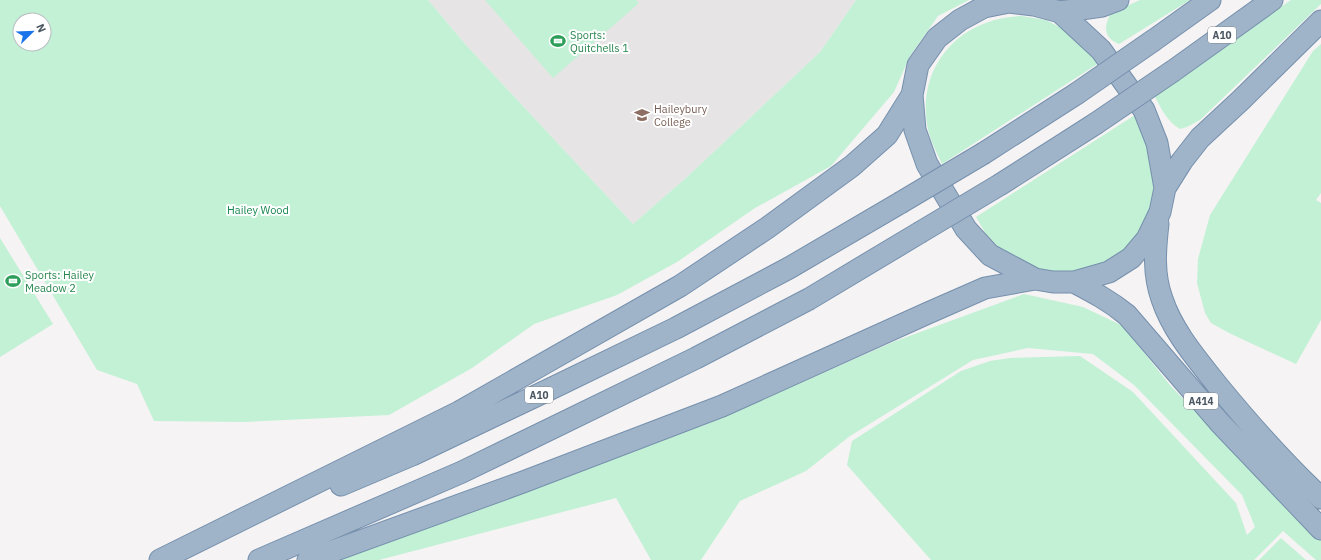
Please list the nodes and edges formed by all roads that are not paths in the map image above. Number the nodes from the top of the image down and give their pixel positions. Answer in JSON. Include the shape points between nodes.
{"nodes":[{"id":1,"x":1118,"y":0,"type":"edge"},
{"id":2,"x":1210,"y":0,"type":"edge"},
{"id":3,"x":1272,"y":0,"type":"edge"},
{"id":4,"x":1060,"y":12,"type":"junction"},
{"id":5,"x":1321,"y":21,"type":"edge"},
{"id":6,"x":912,"y":95,"type":"junction"},
{"id":7,"x":1165,"y":188,"type":"junction"},
{"id":8,"x":1160,"y":212,"type":"junction"},
{"id":9,"x":1035,"y":279,"type":"junction"},
{"id":10,"x":1074,"y":282,"type":"junction"},
{"id":11,"x":1321,"y":498,"type":"edge"},
{"id":12,"x":1321,"y":529,"type":"edge"},
{"id":13,"x":160,"y":560,"type":"edge"},
{"id":14,"x":165,"y":560,"type":"edge"},
{"id":15,"x":259,"y":560,"type":"edge"},
{"id":16,"x":308,"y":560,"type":"edge"}],
"edges":[{"from":1,"to":4,"type":"highway","via":[[1102,6]]},
{"from":2,"to":14,"type":"highway","number":"A10","bridge":true,"via":[[1076,94],[984,153],[900,204],[697,317],[412,454]]},
{"from":3,"to":15,"type":"highway","number":"A10","bridge":true,"via":[[1095,124],[919,234],[808,298],[696,358],[462,472]]},
{"from":4,"to":6,"type":"highway","via":[[1034,4],[1009,2],[984,8],[960,20],[937,38],[918,65]]},
{"from":4,"to":7,"type":"highway","via":[[1101,50],[1144,110],[1157,143]]},
{"from":5,"to":7,"type":"highway","via":[[1200,138]]},
{"from":6,"to":9,"type":"highway","via":[[915,130],[927,164],[966,229],[990,255]]},
{"from":6,"to":13,"type":"highway","via":[[887,135],[852,166],[767,228],[680,286],[459,412]]},
{"from":7,"to":8,"type":"highway"},
{"from":8,"to":10,"type":"highway","via":[[1147,239],[1131,258],[1109,272]]},
{"from":8,"to":11,"type":"highway","number":"A414","via":[[1155,269],[1168,316],[1190,349],[1239,411]]},
{"from":9,"to":10,"type":"highway"},
{"from":9,"to":16,"type":"highway","via":[[985,288],[722,406]]},
{"from":10,"to":12,"type":"highway","number":"A414","via":[[1114,304],[1127,315],[1220,423]]}]}
